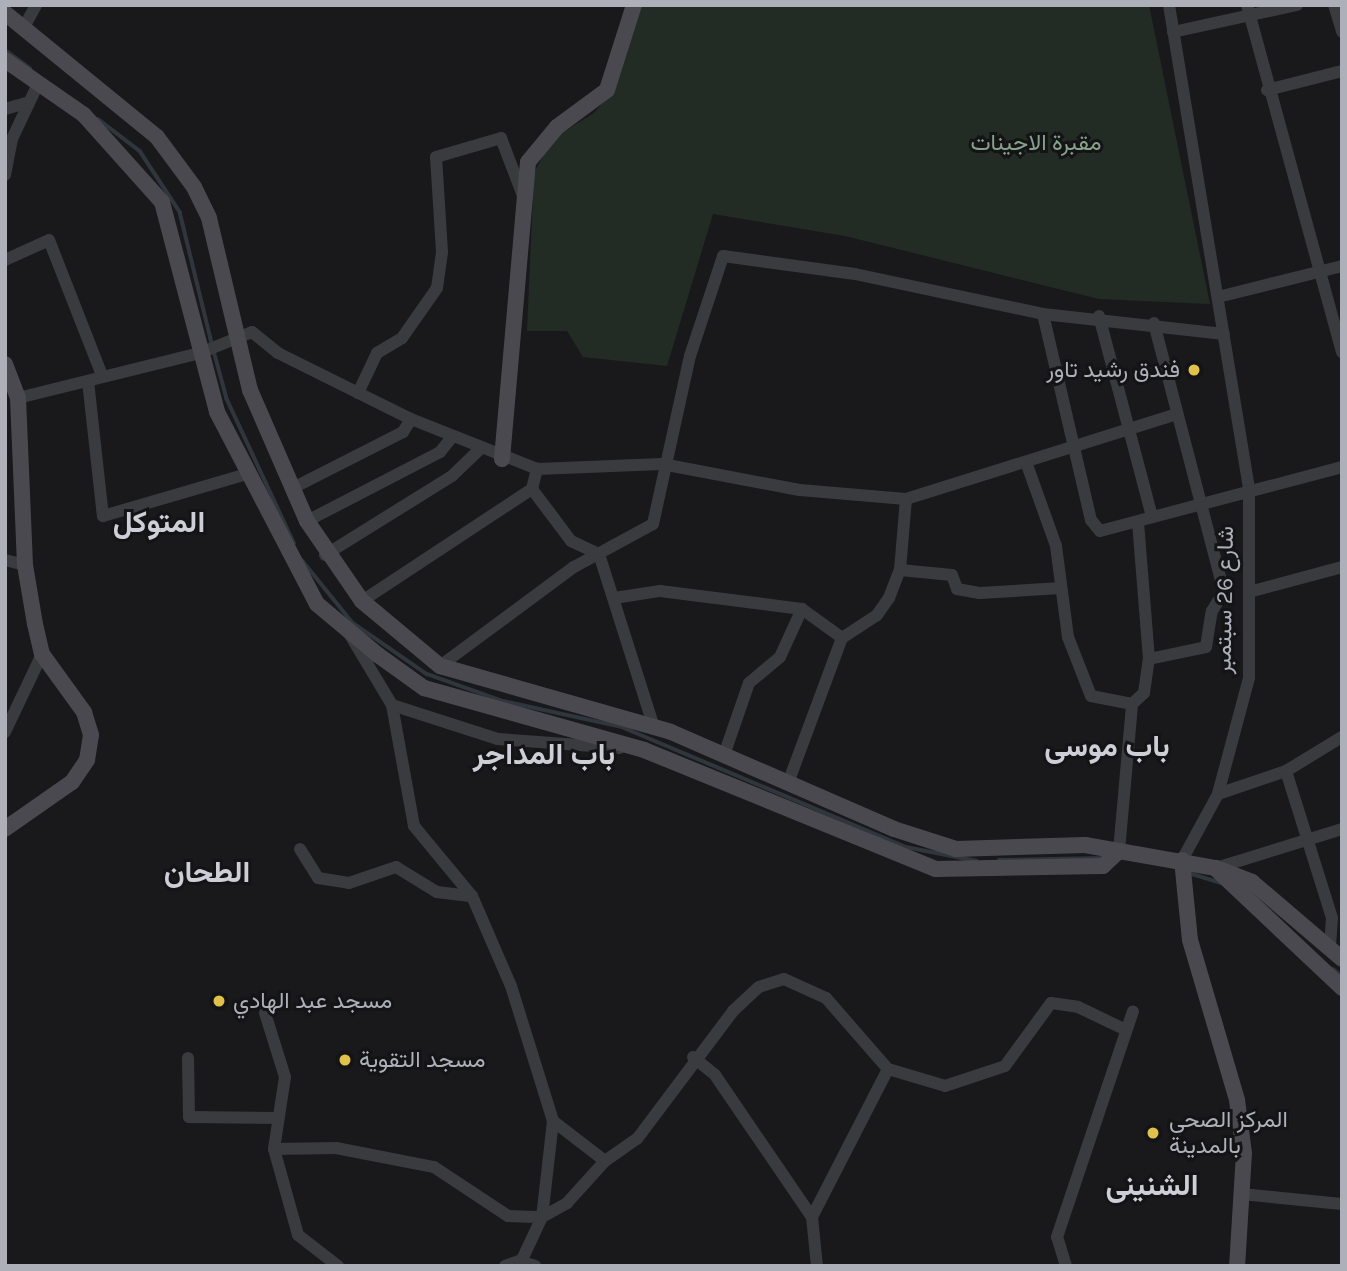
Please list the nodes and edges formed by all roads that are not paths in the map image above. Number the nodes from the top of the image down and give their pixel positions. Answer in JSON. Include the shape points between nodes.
{"nodes":[{"id":1,"x":36,"y":5,"type":"edge"},
{"id":2,"x":634,"y":5,"type":"edge"},
{"id":3,"x":1169,"y":5,"type":"edge"},
{"id":4,"x":1297,"y":5,"type":"edge"},
{"id":5,"x":1334,"y":5,"type":"edge"},
{"id":6,"x":1248,"y":11,"type":"edge"},
{"id":7,"x":5,"y":13,"type":"edge"},
{"id":8,"x":24,"y":27,"type":"junction"},
{"id":9,"x":1174,"y":32,"type":"junction"},
{"id":10,"x":1342,"y":32,"type":"edge"},
{"id":11,"x":5,"y":60,"type":"edge"},
{"id":12,"x":1342,"y":71,"type":"edge"},
{"id":13,"x":37,"y":86,"type":"junction"},
{"id":14,"x":1267,"y":90,"type":"junction"},
{"id":15,"x":26,"y":103,"type":"junction"},
{"id":16,"x":5,"y":109,"type":"edge"},
{"id":17,"x":5,"y":175,"type":"edge"},
{"id":18,"x":523,"y":196,"type":"junction"},
{"id":19,"x":5,"y":260,"type":"edge"},
{"id":20,"x":1342,"y":266,"type":"edge"},
{"id":21,"x":1320,"y":272,"type":"junction"},
{"id":22,"x":1218,"y":297,"type":"junction"},
{"id":23,"x":1043,"y":314,"type":"junction"},
{"id":24,"x":1099,"y":316,"type":"junction"},
{"id":25,"x":1154,"y":323,"type":"junction"},
{"id":26,"x":1224,"y":334,"type":"junction"},
{"id":27,"x":236,"y":337,"type":"junction"},
{"id":28,"x":1342,"y":352,"type":"edge"},
{"id":29,"x":200,"y":353,"type":"junction"},
{"id":30,"x":5,"y":364,"type":"edge"},
{"id":31,"x":101,"y":373,"type":"junction"},
{"id":32,"x":88,"y":382,"type":"junction"},
{"id":33,"x":358,"y":393,"type":"junction"},
{"id":34,"x":18,"y":398,"type":"junction"},
{"id":35,"x":1177,"y":414,"type":"junction"},
{"id":36,"x":411,"y":419,"type":"junction"},
{"id":37,"x":1128,"y":425,"type":"junction"},
{"id":38,"x":452,"y":437,"type":"junction"},
{"id":39,"x":1074,"y":442,"type":"junction"},
{"id":40,"x":480,"y":449,"type":"junction"},
{"id":41,"x":502,"y":459,"type":"junction"},
{"id":42,"x":1026,"y":462,"type":"junction"},
{"id":43,"x":662,"y":464,"type":"junction"},
{"id":44,"x":1342,"y":467,"type":"edge"},
{"id":45,"x":537,"y":469,"type":"junction"},
{"id":46,"x":247,"y":474,"type":"junction"},
{"id":47,"x":291,"y":489,"type":"junction"},
{"id":48,"x":532,"y":489,"type":"junction"},
{"id":49,"x":1249,"y":490,"type":"junction"},
{"id":50,"x":906,"y":499,"type":"junction"},
{"id":51,"x":1201,"y":505,"type":"junction"},
{"id":52,"x":1152,"y":517,"type":"junction"},
{"id":53,"x":307,"y":521,"type":"junction"},
{"id":54,"x":1138,"y":523,"type":"junction"},
{"id":55,"x":599,"y":554,"type":"junction"},
{"id":56,"x":325,"y":555,"type":"junction"},
{"id":57,"x":5,"y":560,"type":"edge"},
{"id":58,"x":25,"y":565,"type":"junction"},
{"id":59,"x":1342,"y":567,"type":"edge"},
{"id":60,"x":900,"y":570,"type":"junction"},
{"id":61,"x":1061,"y":587,"type":"junction"},
{"id":62,"x":1249,"y":592,"type":"junction"},
{"id":63,"x":614,"y":598,"type":"junction"},
{"id":64,"x":362,"y":601,"type":"junction"},
{"id":65,"x":802,"y":609,"type":"junction"},
{"id":66,"x":346,"y":627,"type":"junction"},
{"id":67,"x":842,"y":638,"type":"junction"},
{"id":68,"x":42,"y":654,"type":"junction"},
{"id":69,"x":1149,"y":659,"type":"junction"},
{"id":70,"x":439,"y":666,"type":"junction"},
{"id":71,"x":1132,"y":704,"type":"junction"},
{"id":72,"x":392,"y":705,"type":"junction"},
{"id":73,"x":654,"y":727,"type":"junction"},
{"id":74,"x":5,"y":732,"type":"edge"},
{"id":75,"x":1342,"y":737,"type":"edge"},
{"id":76,"x":644,"y":750,"type":"junction"},
{"id":77,"x":724,"y":755,"type":"junction"},
{"id":78,"x":1286,"y":771,"type":"junction"},
{"id":79,"x":788,"y":783,"type":"junction"},
{"id":80,"x":1218,"y":794,"type":"junction"},
{"id":81,"x":5,"y":829,"type":"edge"},
{"id":82,"x":1342,"y":829,"type":"edge"},
{"id":83,"x":1310,"y":839,"type":"junction"},
{"id":84,"x":300,"y":849,"type":"dead end"},
{"id":85,"x":1119,"y":851,"type":"junction"},
{"id":86,"x":1182,"y":860,"type":"junction"},
{"id":87,"x":1216,"y":868,"type":"junction"},
{"id":88,"x":472,"y":896,"type":"junction"},
{"id":89,"x":1336,"y":954,"type":"edge"},
{"id":90,"x":1342,"y":988,"type":"edge"},
{"id":91,"x":1133,"y":1012,"type":"dead end"},
{"id":92,"x":265,"y":1013,"type":"dead end"},
{"id":93,"x":1126,"y":1030,"type":"junction"},
{"id":94,"x":693,"y":1057,"type":"junction"},
{"id":95,"x":188,"y":1058,"type":"dead end"},
{"id":96,"x":888,"y":1069,"type":"junction"},
{"id":97,"x":278,"y":1118,"type":"junction"},
{"id":98,"x":553,"y":1121,"type":"junction"},
{"id":99,"x":274,"y":1149,"type":"junction"},
{"id":100,"x":605,"y":1160,"type":"junction"},
{"id":101,"x":1241,"y":1194,"type":"junction"},
{"id":102,"x":1342,"y":1204,"type":"edge"},
{"id":103,"x":542,"y":1217,"type":"junction"},
{"id":104,"x":813,"y":1217,"type":"junction"},
{"id":105,"x":519,"y":1263,"type":"edge"},
{"id":106,"x":338,"y":1266,"type":"edge"},
{"id":107,"x":505,"y":1266,"type":"edge"},
{"id":108,"x":535,"y":1266,"type":"edge"},
{"id":109,"x":817,"y":1266,"type":"edge"},
{"id":110,"x":1066,"y":1266,"type":"edge"},
{"id":111,"x":1237,"y":1266,"type":"edge"}],
"edges":[{"from":1,"to":8,"type":"street"},
{"from":2,"to":18,"type":"main road","via":[[607,89],[540,143],[528,162]]},
{"from":3,"to":9,"type":"street","name":"شارع 26 سبتمبر"},
{"from":4,"to":6,"type":"street"},
{"from":5,"to":10,"type":"street"},
{"from":6,"to":9,"type":"street"},
{"from":6,"to":14,"type":"street"},
{"from":7,"to":8,"type":"main road"},
{"from":8,"to":27,"type":"main road","via":[[157,137],[194,187],[209,218]]},
{"from":9,"to":22,"type":"street","name":"شارع 26 سبتمبر"},
{"from":11,"to":13,"type":"main road"},
{"from":12,"to":14,"type":"street"},
{"from":13,"to":15,"type":"street"},
{"from":13,"to":29,"type":"main road","via":[[84,115],[162,202]]},
{"from":14,"to":21,"type":"street"},
{"from":15,"to":16,"type":"street"},
{"from":15,"to":17,"type":"street"},
{"from":18,"to":33,"type":"street","via":[[501,138],[436,157],[442,252],[438,288],[410,329],[377,353]]},
{"from":18,"to":41,"type":"main road"},
{"from":19,"to":31,"type":"street","via":[[49,240]]},
{"from":20,"to":21,"type":"street"},
{"from":21,"to":22,"type":"street"},
{"from":21,"to":28,"type":"street"},
{"from":22,"to":26,"type":"street","name":"شارع 26 سبتمبر"},
{"from":23,"to":24,"type":"street"},
{"from":23,"to":39,"type":"street"},
{"from":23,"to":43,"type":"street","via":[[855,274],[723,256]]},
{"from":24,"to":25,"type":"street"},
{"from":24,"to":37,"type":"street"},
{"from":25,"to":26,"type":"street"},
{"from":25,"to":35,"type":"street"},
{"from":26,"to":49,"type":"street","name":"شارع 26 سبتمبر"},
{"from":27,"to":29,"type":"street"},
{"from":27,"to":33,"type":"street","via":[[251,332],[278,353]]},
{"from":27,"to":47,"type":"main road","via":[[250,390]]},
{"from":29,"to":31,"type":"street"},
{"from":29,"to":46,"type":"main road","via":[[218,412]]},
{"from":30,"to":34,"type":"main road"},
{"from":31,"to":32,"type":"street"},
{"from":32,"to":34,"type":"street"},
{"from":32,"to":46,"type":"street","via":[[103,516]]},
{"from":33,"to":36,"type":"street"},
{"from":34,"to":58,"type":"main road"},
{"from":35,"to":37,"type":"street"},
{"from":35,"to":51,"type":"street"},
{"from":36,"to":38,"type":"street"},
{"from":36,"to":47,"type":"street","via":[[403,432]]},
{"from":37,"to":39,"type":"street"},
{"from":37,"to":52,"type":"street"},
{"from":38,"to":40,"type":"street"},
{"from":38,"to":53,"type":"street","via":[[440,452]]},
{"from":39,"to":42,"type":"street"},
{"from":39,"to":54,"type":"street","via":[[1091,520],[1100,531]]},
{"from":40,"to":41,"type":"street"},
{"from":40,"to":56,"type":"street","via":[[452,476]]},
{"from":41,"to":45,"type":"street"},
{"from":42,"to":50,"type":"street"},
{"from":42,"to":61,"type":"street","via":[[1056,546]]},
{"from":43,"to":45,"type":"street"},
{"from":43,"to":50,"type":"street","via":[[800,490]]},
{"from":43,"to":55,"type":"street","via":[[653,524]]},
{"from":44,"to":49,"type":"street"},
{"from":45,"to":48,"type":"street"},
{"from":46,"to":66,"type":"main road","via":[[317,604]]},
{"from":47,"to":53,"type":"main road"},
{"from":48,"to":55,"type":"street","via":[[571,541]]},
{"from":48,"to":64,"type":"street"},
{"from":49,"to":51,"type":"street"},
{"from":49,"to":62,"type":"street","name":"شارع 26 سبتمبر"},
{"from":50,"to":60,"type":"street"},
{"from":51,"to":52,"type":"street"},
{"from":51,"to":69,"type":"street","via":[[1224,592],[1212,611],[1206,647]]},
{"from":52,"to":54,"type":"street"},
{"from":53,"to":56,"type":"main road"},
{"from":54,"to":69,"type":"street"},
{"from":55,"to":63,"type":"street"},
{"from":55,"to":70,"type":"street"},
{"from":56,"to":64,"type":"main road"},
{"from":57,"to":58,"type":"street"},
{"from":58,"to":68,"type":"main road"},
{"from":59,"to":62,"type":"street"},
{"from":60,"to":61,"type":"street","via":[[953,575],[957,589],[980,593]]},
{"from":60,"to":67,"type":"street","via":[[877,615]]},
{"from":61,"to":71,"type":"street","via":[[1068,637],[1091,696]]},
{"from":62,"to":80,"type":"street","name":"شارع 26 سبتمبر","via":[[1248,678]]},
{"from":63,"to":65,"type":"street","via":[[660,591]]},
{"from":63,"to":73,"type":"street"},
{"from":64,"to":70,"type":"main road"},
{"from":65,"to":67,"type":"street"},
{"from":65,"to":77,"type":"street","via":[[780,657],[749,683]]},
{"from":66,"to":72,"type":"street"},
{"from":66,"to":76,"type":"main road","via":[[424,688]]},
{"from":67,"to":79,"type":"street"},
{"from":68,"to":74,"type":"street"},
{"from":68,"to":81,"type":"main road","via":[[84,712],[91,735],[88,760],[72,782]]},
{"from":69,"to":71,"type":"street","via":[[1144,693]]},
{"from":70,"to":73,"type":"main road"},
{"from":71,"to":85,"type":"street"},
{"from":72,"to":76,"type":"street","via":[[498,738]]},
{"from":72,"to":88,"type":"street","via":[[414,826]]},
{"from":73,"to":76,"type":"main road"},
{"from":73,"to":77,"type":"main road"},
{"from":75,"to":78,"type":"street"},
{"from":76,"to":85,"type":"main road","via":[[936,869],[1103,866]]},
{"from":77,"to":79,"type":"main road"},
{"from":78,"to":80,"type":"street"},
{"from":78,"to":83,"type":"street"},
{"from":79,"to":85,"type":"main road","via":[[956,849],[1086,845]]},
{"from":80,"to":86,"type":"street","name":"شارع 26 سبتمبر"},
{"from":82,"to":83,"type":"street"},
{"from":83,"to":87,"type":"street"},
{"from":83,"to":89,"type":"street","via":[[1332,918]]},
{"from":84,"to":88,"type":"street","via":[[318,878],[349,883],[396,867],[437,892]]},
{"from":85,"to":86,"type":"main road"},
{"from":86,"to":87,"type":"main road"},
{"from":86,"to":101,"type":"main road","via":[[1190,940],[1237,1100]]},
{"from":87,"to":89,"type":"main road","via":[[1252,882]]},
{"from":87,"to":90,"type":"main road"},
{"from":88,"to":98,"type":"street","via":[[511,986]]},
{"from":91,"to":93,"type":"street"},
{"from":92,"to":97,"type":"street","via":[[285,1077]]},
{"from":93,"to":96,"type":"street","via":[[1078,1007],[1051,1003],[1005,1066],[977,1078],[945,1086]]},
{"from":93,"to":110,"type":"street","via":[[1057,1237]]},
{"from":94,"to":96,"type":"street","via":[[759,987],[784,979],[826,998]]},
{"from":94,"to":100,"type":"street","via":[[637,1139]]},
{"from":94,"to":104,"type":"street","via":[[715,1075]]},
{"from":95,"to":97,"type":"street","via":[[189,1117]]},
{"from":96,"to":104,"type":"street"},
{"from":97,"to":99,"type":"street"},
{"from":98,"to":100,"type":"street"},
{"from":98,"to":103,"type":"street"},
{"from":99,"to":103,"type":"street","via":[[336,1148],[433,1167],[508,1216]]},
{"from":99,"to":106,"type":"street","via":[[298,1235]]},
{"from":100,"to":103,"type":"street","via":[[567,1203]]},
{"from":101,"to":102,"type":"street"},
{"from":101,"to":111,"type":"main road"},
{"from":103,"to":105,"type":"street"},
{"from":104,"to":109,"type":"street"},
{"from":105,"to":107,"type":"street"},
{"from":105,"to":108,"type":"street"}]}
